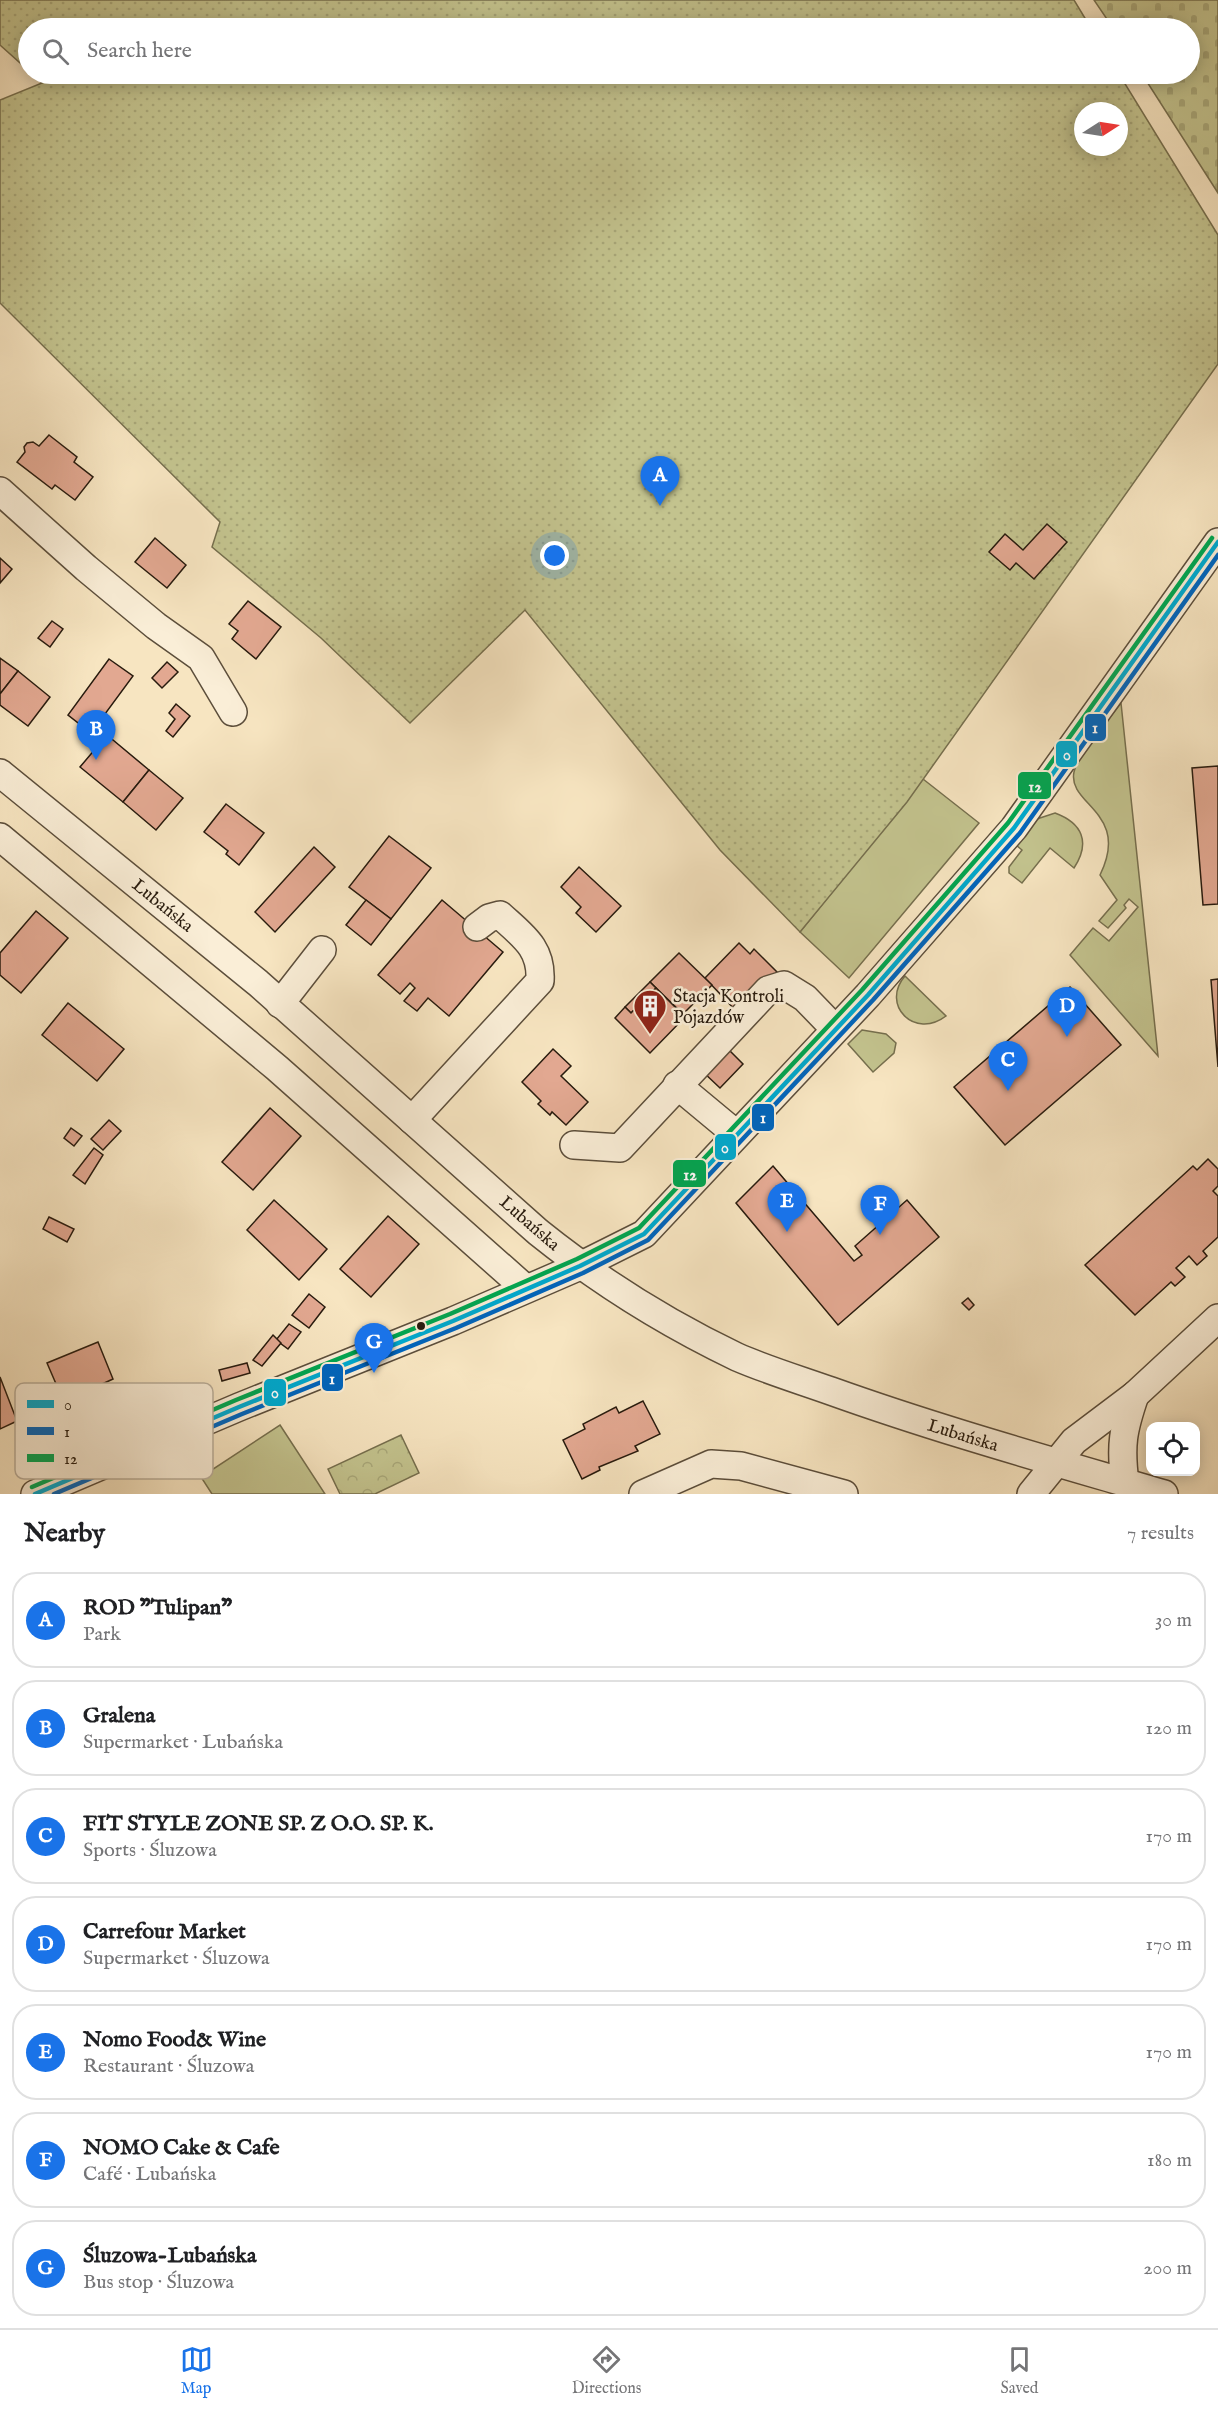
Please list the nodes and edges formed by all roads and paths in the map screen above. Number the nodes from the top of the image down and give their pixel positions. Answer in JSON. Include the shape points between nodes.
{"nodes":[{"id":1,"x":0,"y":491,"type":"edge"},
{"id":2,"x":1218,"y":542,"type":"edge"},
{"id":3,"x":233,"y":712,"type":"dead end"},
{"id":4,"x":0,"y":773,"type":"edge"},
{"id":5,"x":0,"y":837,"type":"edge"},
{"id":6,"x":477,"y":927,"type":"dead end"},
{"id":7,"x":322,"y":950,"type":"dead end"},
{"id":8,"x":280,"y":1004,"type":"junction"},
{"id":9,"x":835,"y":1029,"type":"junction"},
{"id":10,"x":677,"y":1084,"type":"junction"},
{"id":11,"x":412,"y":1120,"type":"junction"},
{"id":12,"x":736,"y":1134,"type":"junction"},
{"id":13,"x":574,"y":1145,"type":"dead end"},
{"id":14,"x":580,"y":1266,"type":"junction"},
{"id":15,"x":525,"y":1288,"type":"junction"},
{"id":16,"x":1218,"y":1318,"type":"edge"},
{"id":17,"x":1135,"y":1395,"type":"junction"},
{"id":18,"x":213,"y":1418,"type":"edge"},
{"id":19,"x":1054,"y":1463,"type":"junction"},
{"id":20,"x":72,"y":1479,"type":"edge"},
{"id":21,"x":1125,"y":1483,"type":"junction"},
{"id":22,"x":40,"y":1493,"type":"edge"},
{"id":23,"x":643,"y":1494,"type":"edge"},
{"id":24,"x":844,"y":1494,"type":"edge"},
{"id":25,"x":1031,"y":1494,"type":"edge"},
{"id":26,"x":1164,"y":1494,"type":"edge"}],
"edges":[{"from":1,"to":3,"type":"street","via":[[86,568],[201,658]]},
{"from":2,"to":9,"type":"street","via":[[1014,828]]},
{"from":4,"to":8,"type":"street","name":"Lubańska"},
{"from":5,"to":15,"type":"street","via":[[277,1068]]},
{"from":6,"to":11,"type":"street","via":[[500,915],[538,955],[540,981]]},
{"from":7,"to":8,"type":"street"},
{"from":8,"to":11,"type":"street","name":"Lubańska"},
{"from":9,"to":10,"type":"street","via":[[805,998],[784,985],[768,990]]},
{"from":9,"to":12,"type":"street"},
{"from":10,"to":12,"type":"street"},
{"from":10,"to":13,"type":"street","via":[[620,1148]]},
{"from":11,"to":14,"type":"street","name":"Lubańska"},
{"from":12,"to":14,"type":"street","via":[[644,1234]]},
{"from":14,"to":15,"type":"street"},
{"from":14,"to":19,"type":"street","name":"Lubańska","via":[[666,1320],[739,1358],[901,1416]]},
{"from":15,"to":18,"type":"street"},
{"from":16,"to":17,"type":"street"},
{"from":17,"to":19,"type":"street","via":[[1074,1441]]},
{"from":17,"to":21,"type":"street","via":[[1121,1449]]},
{"from":19,"to":21,"type":"street","name":"Lubańska"},
{"from":19,"to":25,"type":"street"},
{"from":20,"to":22,"type":"street"},
{"from":21,"to":26,"type":"street","name":"Lubańska"},
{"from":23,"to":24,"type":"street","via":[[711,1464],[741,1466]]}]}
